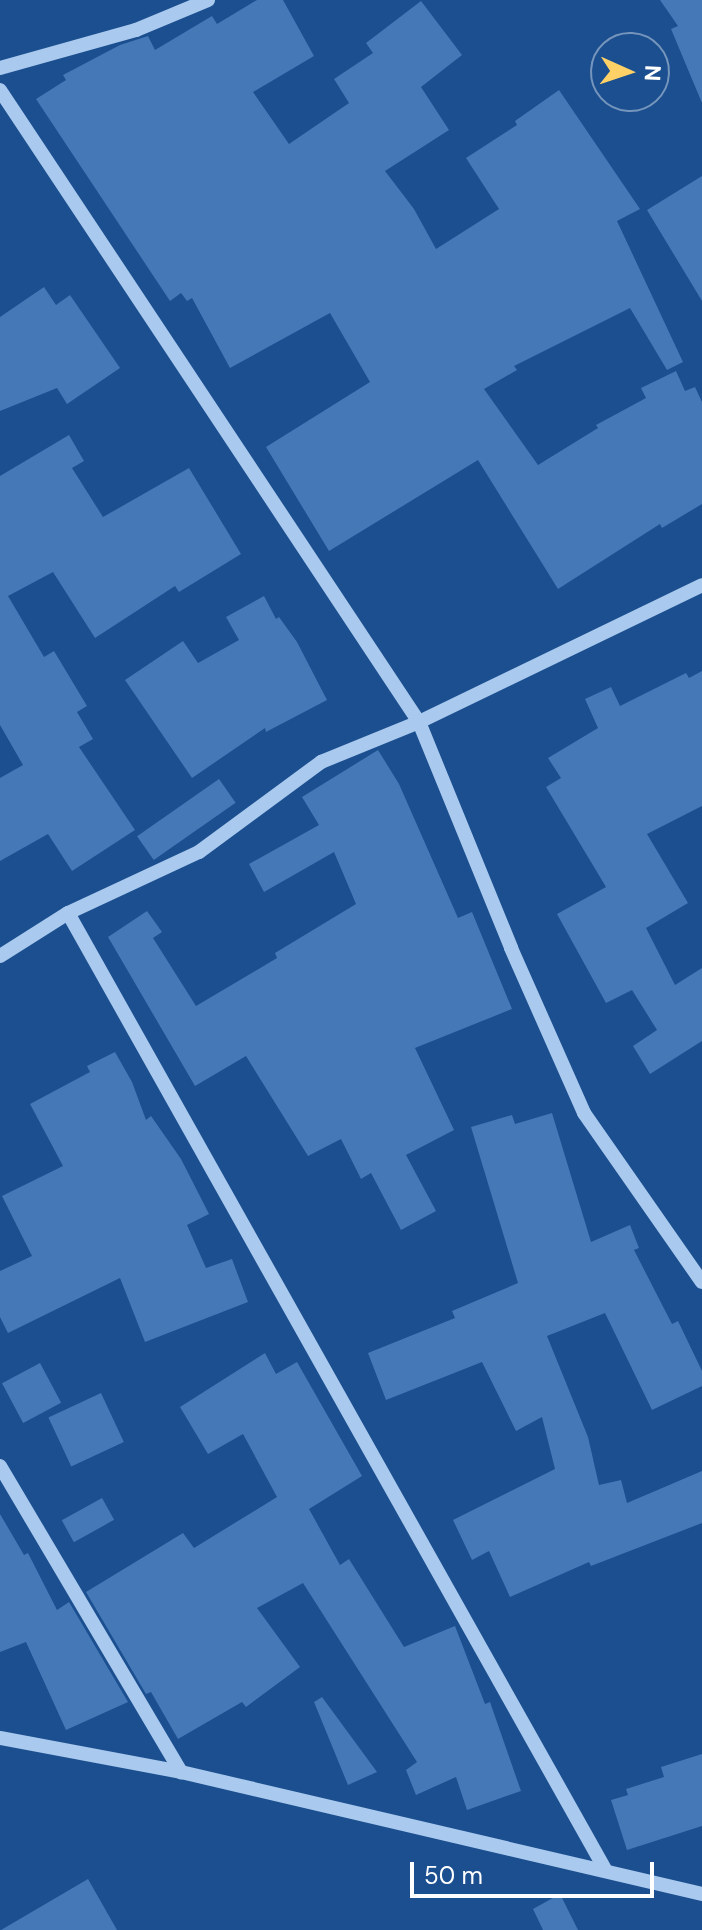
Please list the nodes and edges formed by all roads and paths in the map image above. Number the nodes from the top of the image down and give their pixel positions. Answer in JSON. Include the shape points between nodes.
{"nodes":[{"id":1,"x":208,"y":0,"type":"edge"},
{"id":2,"x":0,"y":68,"type":"edge"},
{"id":3,"x":0,"y":90,"type":"edge"},
{"id":4,"x":702,"y":585,"type":"edge"},
{"id":5,"x":419,"y":722,"type":"junction"},
{"id":6,"x":68,"y":913,"type":"junction"},
{"id":7,"x":0,"y":956,"type":"edge"},
{"id":8,"x":702,"y":1282,"type":"edge"},
{"id":9,"x":0,"y":1466,"type":"edge"},
{"id":10,"x":0,"y":1738,"type":"edge"},
{"id":11,"x":181,"y":1772,"type":"junction"},
{"id":12,"x":605,"y":1869,"type":"junction"},
{"id":13,"x":702,"y":1894,"type":"edge"}],
"edges":[{"from":1,"to":2,"type":"street","via":[[136,30]]},
{"from":3,"to":5,"type":"street"},
{"from":4,"to":5,"type":"street"},
{"from":5,"to":6,"type":"street","via":[[321,762],[199,852]]},
{"from":5,"to":8,"type":"street","via":[[584,1113]]},
{"from":6,"to":7,"type":"street"},
{"from":6,"to":12,"type":"street"},
{"from":9,"to":11,"type":"street"},
{"from":10,"to":11,"type":"street"},
{"from":11,"to":12,"type":"street"},
{"from":12,"to":13,"type":"street"}]}
